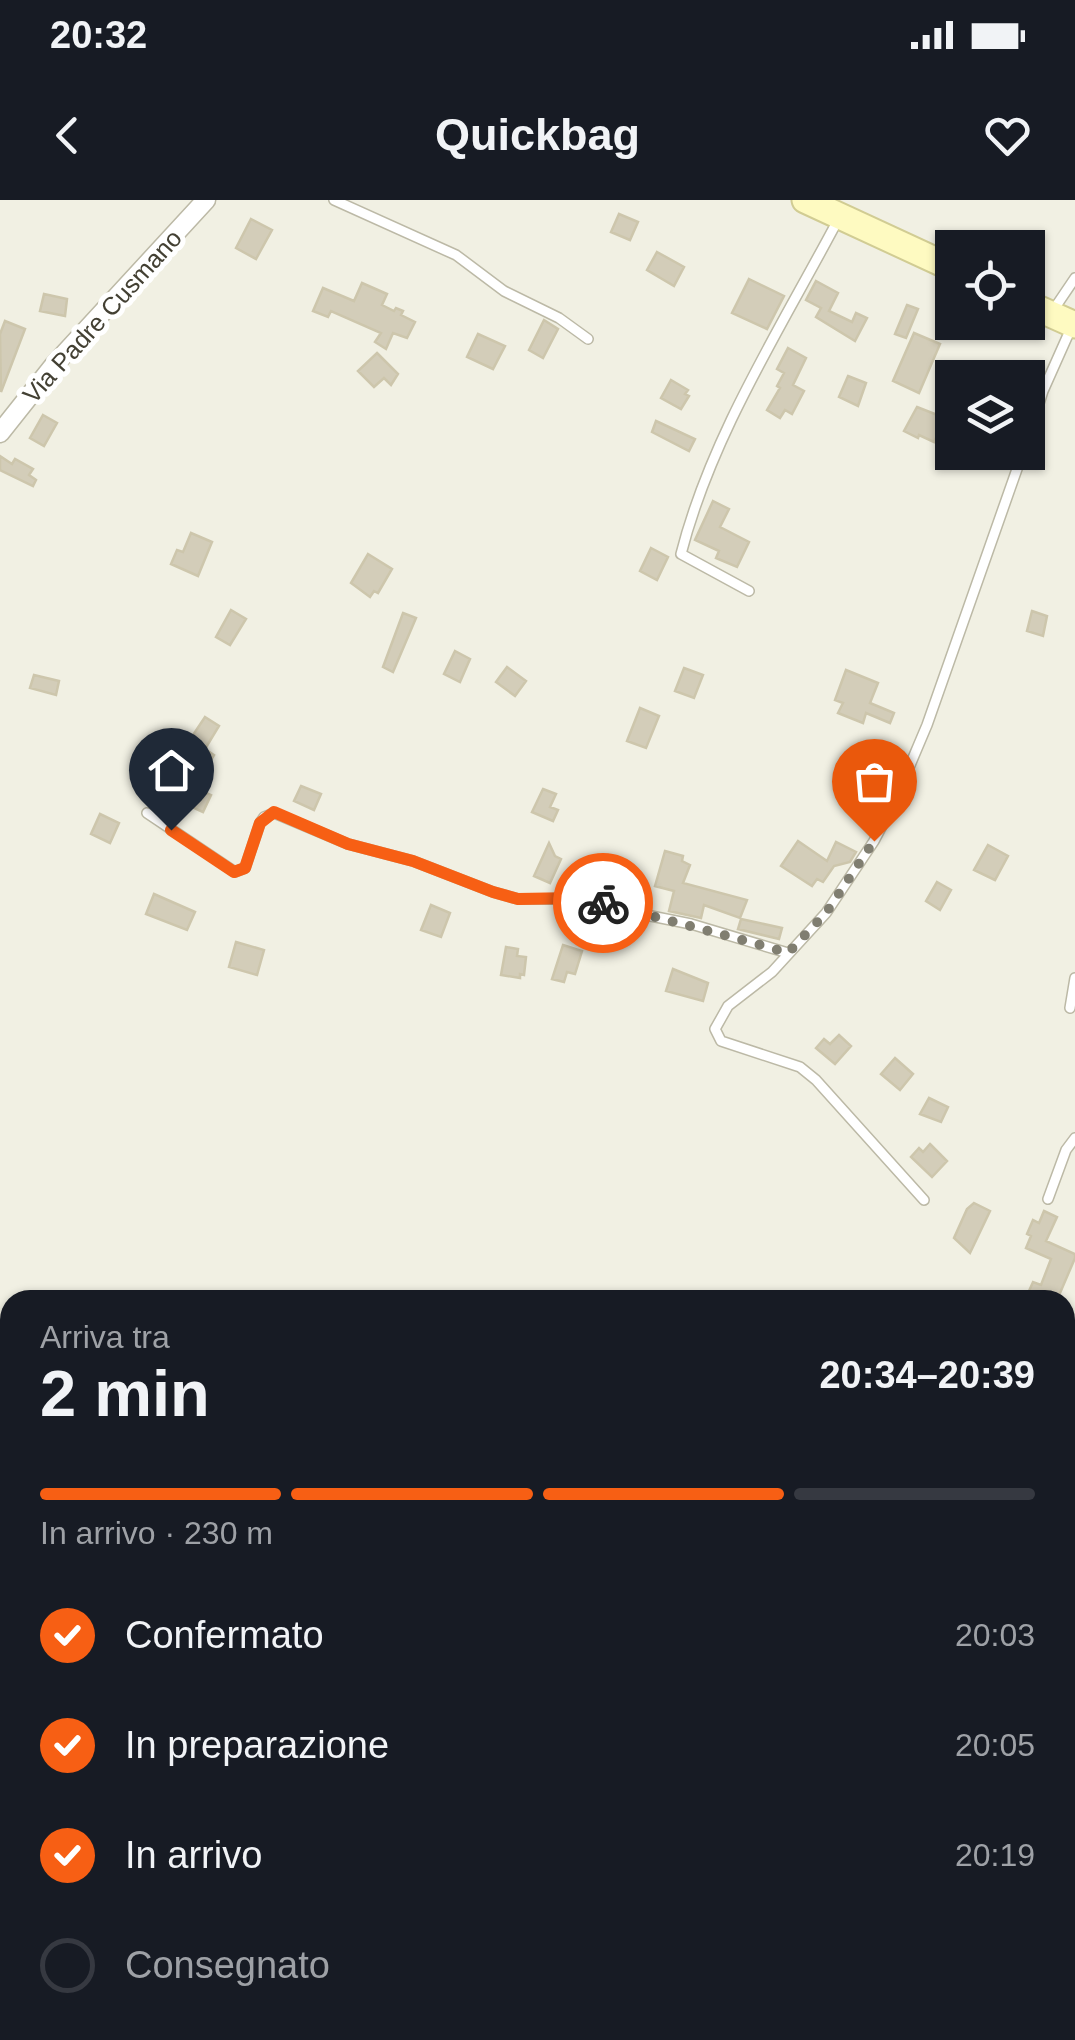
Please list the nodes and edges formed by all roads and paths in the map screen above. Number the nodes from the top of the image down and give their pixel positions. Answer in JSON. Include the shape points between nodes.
{"nodes":[{"id":1,"x":206,"y":200,"type":"edge"},
{"id":2,"x":334,"y":200,"type":"edge"},
{"id":3,"x":806,"y":200,"type":"edge"},
{"id":4,"x":840,"y":216,"type":"junction"},
{"id":5,"x":935,"y":260,"type":"edge"},
{"id":6,"x":1075,"y":278,"type":"edge"},
{"id":7,"x":1056,"y":317,"type":"edge"},
{"id":8,"x":588,"y":338,"type":"dead end"},
{"id":9,"x":1045,"y":380,"type":"edge"},
{"id":10,"x":0,"y":433,"type":"edge"},
{"id":11,"x":1016,"y":470,"type":"edge"},
{"id":12,"x":750,"y":591,"type":"dead end"},
{"id":13,"x":147,"y":813,"type":"dead end"},
{"id":14,"x":788,"y":953,"type":"junction"},
{"id":15,"x":1075,"y":978,"type":"edge"},
{"id":16,"x":1070,"y":1008,"type":"dead end"},
{"id":17,"x":1075,"y":1138,"type":"edge"},
{"id":18,"x":1048,"y":1198,"type":"dead end"},
{"id":19,"x":924,"y":1200,"type":"dead end"}],
"edges":[{"from":1,"to":10,"type":"street","name":"Via Padre Cusmano"},
{"from":2,"to":8,"type":"lane","via":[[456,255]]},
{"from":3,"to":4,"type":"street"},
{"from":4,"to":5,"type":"street"},
{"from":4,"to":12,"type":"lane","via":[[740,406],[691,515],[681,554]]},
{"from":6,"to":7,"type":"lane"},
{"from":7,"to":9,"type":"lane"},
{"from":11,"to":14,"type":"lane","via":[[894,804],[849,881]]},
{"from":13,"to":14,"type":"lane","via":[[234,872],[245,868],[260,823],[274,812],[348,844],[518,899],[606,903]]},
{"from":14,"to":19,"type":"lane","via":[[728,1006],[716,1034],[800,1067]]},
{"from":15,"to":16,"type":"lane"},
{"from":17,"to":18,"type":"lane"}]}
